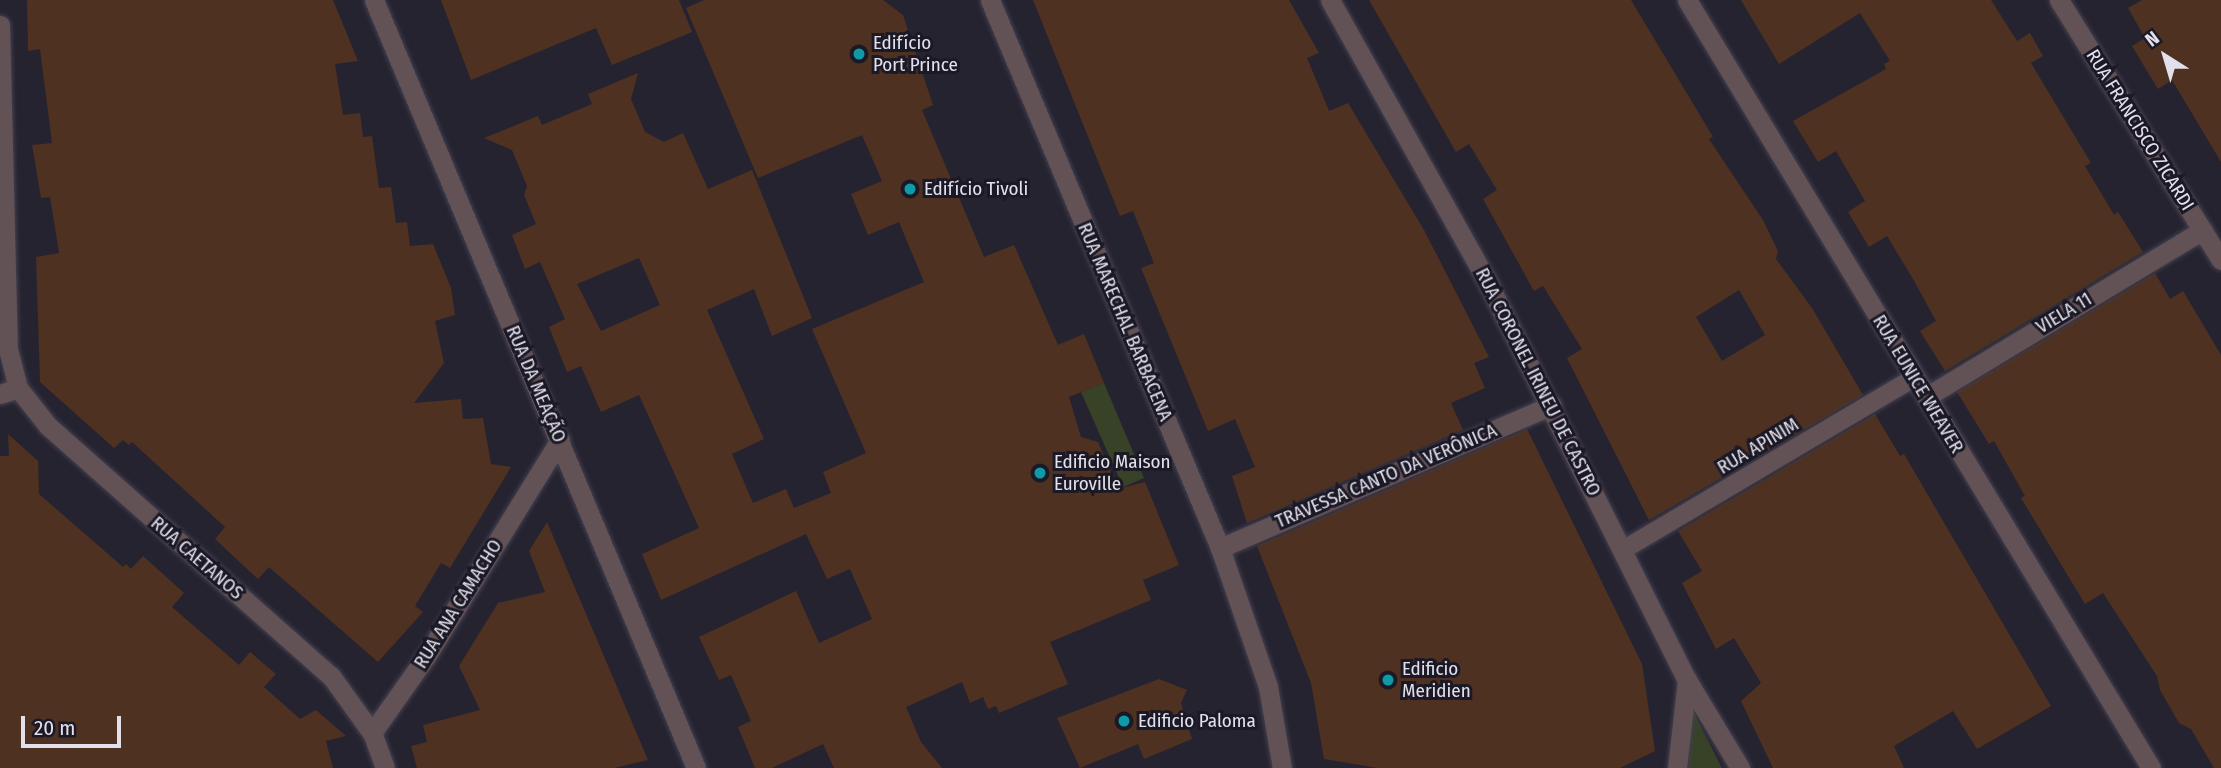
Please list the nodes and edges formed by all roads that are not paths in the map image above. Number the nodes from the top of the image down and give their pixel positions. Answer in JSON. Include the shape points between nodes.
{"nodes":[{"id":1,"x":374,"y":0,"type":"edge"},
{"id":2,"x":990,"y":0,"type":"edge"},
{"id":3,"x":1330,"y":0,"type":"edge"},
{"id":4,"x":1687,"y":0,"type":"edge"},
{"id":5,"x":2059,"y":0,"type":"edge"},
{"id":6,"x":0,"y":25,"type":"edge"},
{"id":7,"x":2203,"y":230,"type":"junction"},
{"id":8,"x":2221,"y":260,"type":"edge"},
{"id":9,"x":1914,"y":378,"type":"junction"},
{"id":10,"x":9,"y":391,"type":"edge"},
{"id":11,"x":1926,"y":397,"type":"junction"},
{"id":12,"x":1552,"y":405,"type":"junction"},
{"id":13,"x":560,"y":440,"type":"junction"},
{"id":14,"x":1220,"y":548,"type":"junction"},
{"id":15,"x":1623,"y":550,"type":"junction"},
{"id":16,"x":1687,"y":680,"type":"junction"},
{"id":17,"x":372,"y":733,"type":"junction"},
{"id":18,"x":385,"y":768,"type":"edge"},
{"id":19,"x":695,"y":768,"type":"edge"},
{"id":20,"x":1282,"y":768,"type":"edge"},
{"id":21,"x":1677,"y":768,"type":"edge"},
{"id":22,"x":1740,"y":768,"type":"edge"},
{"id":23,"x":2151,"y":768,"type":"edge"}],
"edges":[{"from":1,"to":13,"type":"street","name":"RUA DA MEAÇÃO"},
{"from":2,"to":14,"type":"street","name":"RUA MARECHAL BARBACENA"},
{"from":3,"to":12,"type":"street","name":"RUA CORONEL IRINEU DE CASTRO"},
{"from":4,"to":9,"type":"street","name":"RUA EUNICE WEAVER"},
{"from":5,"to":7,"type":"street","name":"RUA FRANCISCO ZICARDI"},
{"from":6,"to":10,"type":"street"},
{"from":7,"to":8,"type":"street","name":"RUA FRANCISCO ZICARDI"},
{"from":7,"to":11,"type":"street","name":"VIELA 11"},
{"from":9,"to":11,"type":"street","name":"RUA EUNICE WEAVER"},
{"from":9,"to":15,"type":"lane","name":"RUA APINIM"},
{"from":10,"to":17,"type":"street","name":"RUA CAETANOS","via":[[331,676]]},
{"from":11,"to":23,"type":"street","name":"RUA EUNICE WEAVER"},
{"from":12,"to":14,"type":"street","name":"TRAVESSA CANTO DA VERÔNICA"},
{"from":12,"to":15,"type":"street","name":"RUA CORONEL IRINEU DE CASTRO"},
{"from":13,"to":17,"type":"street","name":"RUA ANA CAMACHO","via":[[427,656]]},
{"from":13,"to":19,"type":"street","name":"RUA DA MEAÇÃO"},
{"from":14,"to":20,"type":"street","name":"RUA MARECHAL BARBACENA","via":[[1268,688]]},
{"from":15,"to":16,"type":"street","name":"RUA CORONEL IRINEU DE CASTRO"},
{"from":16,"to":21,"type":"street"},
{"from":16,"to":22,"type":"street","name":"RUA CORONEL IRINEU DE CASTRO"},
{"from":17,"to":18,"type":"street"}]}
